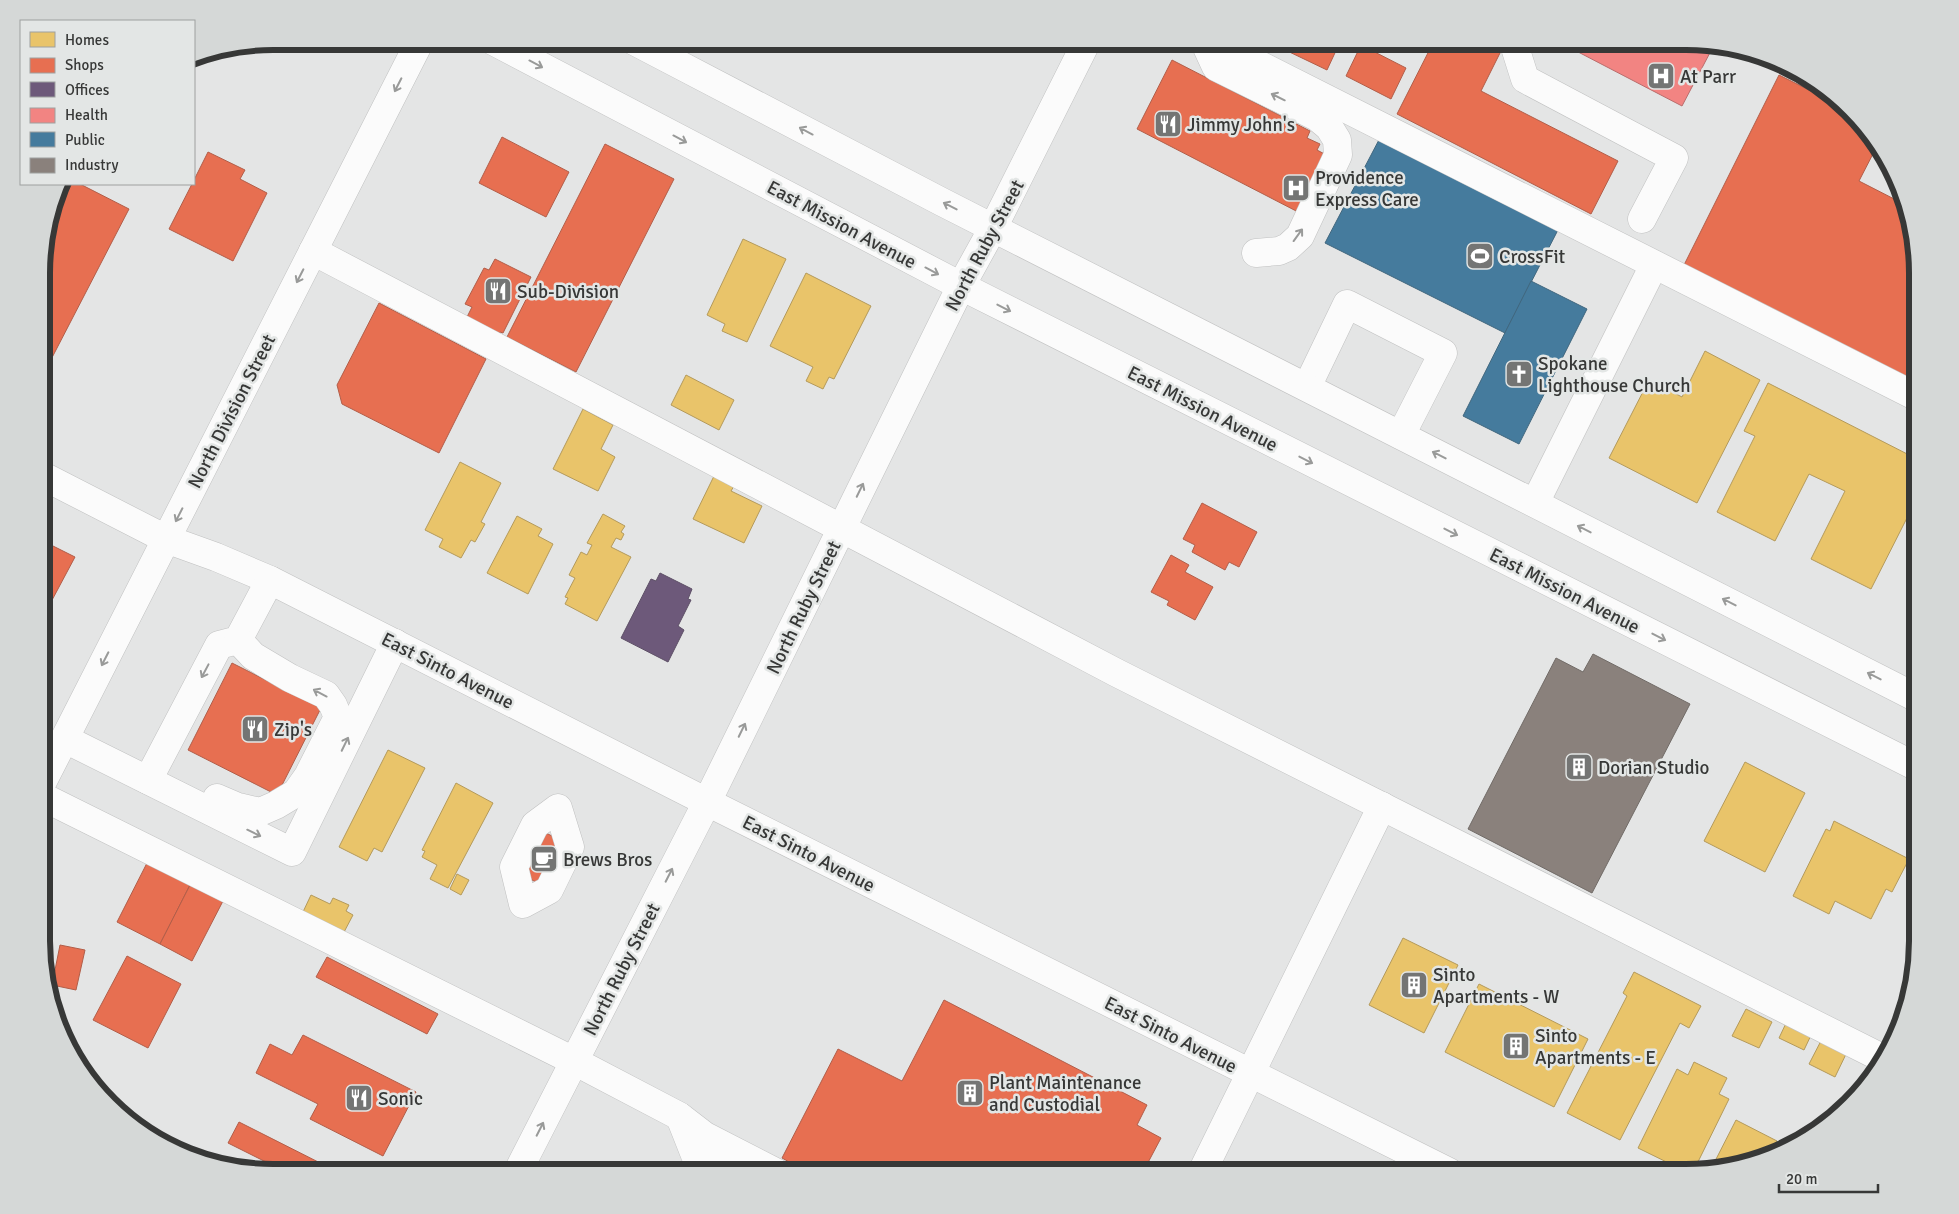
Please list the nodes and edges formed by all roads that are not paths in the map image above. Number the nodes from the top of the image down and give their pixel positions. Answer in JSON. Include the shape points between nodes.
{"nodes":[{"id":1,"x":415,"y":50,"type":"edge"},
{"id":2,"x":510,"y":50,"type":"edge"},
{"id":3,"x":651,"y":50,"type":"edge"},
{"id":4,"x":1083,"y":50,"type":"edge"},
{"id":5,"x":1208,"y":50,"type":"edge"},
{"id":6,"x":1230,"y":50,"type":"edge"},
{"id":7,"x":1516,"y":50,"type":"edge"},
{"id":8,"x":1642,"y":219,"type":"dead end"},
{"id":9,"x":994,"y":228,"type":"junction"},
{"id":10,"x":313,"y":251,"type":"junction"},
{"id":11,"x":1256,"y":253,"type":"dead end"},
{"id":12,"x":1654,"y":265,"type":"junction"},
{"id":13,"x":961,"y":286,"type":"junction"},
{"id":14,"x":1307,"y":387,"type":"junction"},
{"id":15,"x":1909,"y":393,"type":"edge"},
{"id":16,"x":1401,"y":435,"type":"junction"},
{"id":17,"x":50,"y":480,"type":"edge"},
{"id":18,"x":1535,"y":504,"type":"junction"},
{"id":19,"x":842,"y":528,"type":"junction"},
{"id":20,"x":166,"y":539,"type":"junction"},
{"id":21,"x":270,"y":580,"type":"junction"},
{"id":22,"x":238,"y":640,"type":"junction"},
{"id":23,"x":395,"y":643,"type":"junction"},
{"id":24,"x":1909,"y":694,"type":"edge"},
{"id":25,"x":65,"y":739,"type":"junction"},
{"id":26,"x":1909,"y":763,"type":"edge"},
{"id":27,"x":50,"y":768,"type":"edge"},
{"id":28,"x":148,"y":780,"type":"junction"},
{"id":29,"x":50,"y":800,"type":"edge"},
{"id":30,"x":707,"y":802,"type":"junction"},
{"id":31,"x":1382,"y":806,"type":"junction"},
{"id":32,"x":1877,"y":1056,"type":"edge"},
{"id":33,"x":574,"y":1061,"type":"junction"},
{"id":34,"x":1251,"y":1074,"type":"junction"},
{"id":35,"x":679,"y":1116,"type":"junction"},
{"id":36,"x":522,"y":1164,"type":"edge"},
{"id":37,"x":709,"y":1164,"type":"edge"},
{"id":38,"x":759,"y":1164,"type":"edge"},
{"id":39,"x":1206,"y":1164,"type":"edge"},
{"id":40,"x":1433,"y":1164,"type":"edge"}],
"edges":[{"from":1,"to":10,"type":"main road","name":"North Division Street","one_way":true},
{"from":2,"to":13,"type":"main road","name":"East Mission Avenue","one_way":true},
{"from":9,"to":3,"type":"main road","one_way":true},
{"from":4,"to":9,"type":"main road","name":"North Ruby Street"},
{"from":11,"to":5,"type":"main road","one_way":true,"via":[[1279,251],[1300,236],[1338,155],[1337,140],[1317,117],[1216,67]]},
{"from":6,"to":12,"type":"main road"},
{"from":7,"to":8,"type":"main road","via":[[1525,79],[1674,158]]},
{"from":9,"to":13,"type":"main road","name":"North Ruby Street"},
{"from":9,"to":14,"type":"main road"},
{"from":10,"to":19,"type":"main road"},
{"from":10,"to":20,"type":"main road","name":"North Division Street","one_way":true},
{"from":12,"to":15,"type":"main road"},
{"from":12,"to":18,"type":"main road"},
{"from":19,"to":13,"type":"main road","name":"North Ruby Street","one_way":true},
{"from":13,"to":26,"type":"main road","name":"East Mission Avenue","one_way":true},
{"from":14,"to":16,"type":"main road"},
{"from":14,"to":16,"type":"main road","via":[[1347,304],[1443,353]]},
{"from":18,"to":16,"type":"main road","one_way":true},
{"from":17,"to":20,"type":"main road","name":"East Sinto Avenue"},
{"from":24,"to":18,"type":"main road","one_way":true},
{"from":30,"to":19,"type":"main road","name":"North Ruby Street","one_way":true},
{"from":19,"to":31,"type":"main road","via":[[1117,673]]},
{"from":20,"to":21,"type":"main road","name":"East Sinto Avenue"},
{"from":20,"to":25,"type":"main road","name":"North Division Street","one_way":true},
{"from":21,"to":22,"type":"main road"},
{"from":21,"to":23,"type":"main road","name":"East Sinto Avenue"},
{"from":22,"to":28,"type":"main road","one_way":true,"via":[[219,645]]},
{"from":28,"to":22,"type":"main road","one_way":true,"via":[[198,789],[238,807],[260,812],[296,793],[308,776],[338,717],[333,705],[326,695],[253,656]]},
{"from":28,"to":23,"type":"main road","one_way":true,"via":[[292,852]]},
{"from":23,"to":30,"type":"main road","name":"East Sinto Avenue"},
{"from":25,"to":27,"type":"main road","name":"North Division Street"},
{"from":25,"to":28,"type":"main road"},
{"from":29,"to":33,"type":"main road"},
{"from":33,"to":30,"type":"main road","name":"North Ruby Street","one_way":true},
{"from":30,"to":34,"type":"main road","name":"East Sinto Avenue"},
{"from":31,"to":32,"type":"main road"},
{"from":31,"to":34,"type":"main road"},
{"from":33,"to":35,"type":"main road"},
{"from":36,"to":33,"type":"main road","name":"North Ruby Street","one_way":true},
{"from":34,"to":39,"type":"main road"},
{"from":34,"to":40,"type":"main road","name":"East Sinto Avenue"},
{"from":35,"to":37,"type":"main road","via":[[695,1156]]},
{"from":35,"to":38,"type":"main road","via":[[705,1136]]}]}
